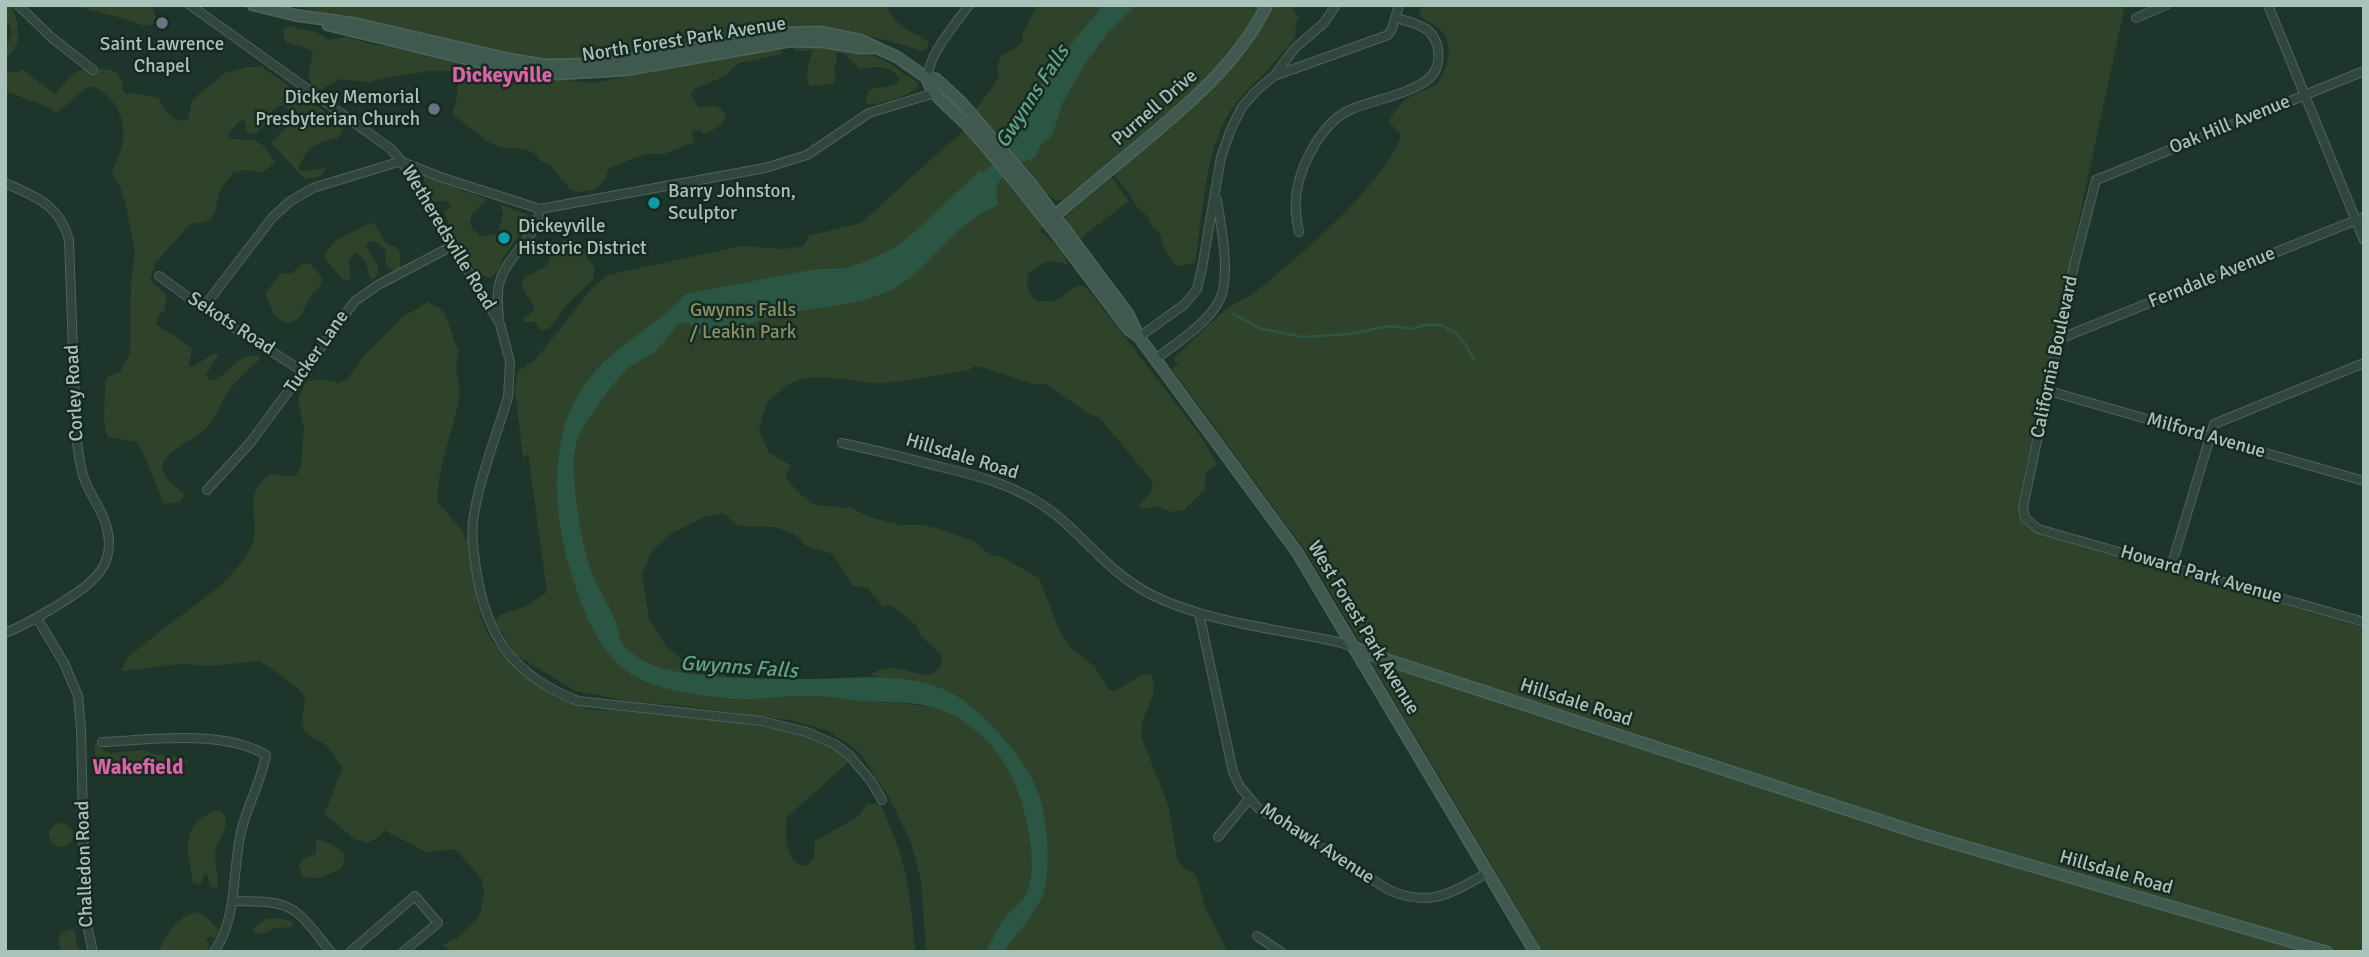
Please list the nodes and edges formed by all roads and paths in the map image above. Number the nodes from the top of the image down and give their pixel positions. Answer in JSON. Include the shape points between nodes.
{"nodes":[{"id":1,"x":18,"y":5,"type":"edge"},
{"id":2,"x":190,"y":5,"type":"edge"},
{"id":3,"x":253,"y":5,"type":"edge"},
{"id":4,"x":968,"y":5,"type":"edge"},
{"id":5,"x":1267,"y":5,"type":"edge"},
{"id":6,"x":1336,"y":5,"type":"edge"},
{"id":7,"x":1399,"y":5,"type":"edge"},
{"id":8,"x":2166,"y":5,"type":"edge"},
{"id":9,"x":2268,"y":5,"type":"edge"},
{"id":10,"x":1396,"y":18,"type":"junction"},
{"id":11,"x":2136,"y":18,"type":"dead end"},
{"id":12,"x":93,"y":70,"type":"dead end"},
{"id":13,"x":2364,"y":71,"type":"edge"},
{"id":14,"x":1274,"y":76,"type":"junction"},
{"id":15,"x":927,"y":78,"type":"junction"},
{"id":16,"x":935,"y":93,"type":"junction"},
{"id":17,"x":2305,"y":95,"type":"junction"},
{"id":18,"x":984,"y":136,"type":"junction"},
{"id":19,"x":402,"y":162,"type":"junction"},
{"id":20,"x":2096,"y":180,"type":"joint"},
{"id":21,"x":5,"y":183,"type":"edge"},
{"id":22,"x":1216,"y":190,"type":"junction"},
{"id":23,"x":540,"y":209,"type":"junction"},
{"id":24,"x":2360,"y":218,"type":"edge"},
{"id":25,"x":1051,"y":219,"type":"junction"},
{"id":26,"x":1299,"y":232,"type":"dead end"},
{"id":27,"x":2364,"y":240,"type":"edge"},
{"id":28,"x":452,"y":246,"type":"junction"},
{"id":29,"x":159,"y":276,"type":"dead end"},
{"id":30,"x":203,"y":308,"type":"junction"},
{"id":31,"x":500,"y":324,"type":"junction"},
{"id":32,"x":1139,"y":337,"type":"junction"},
{"id":33,"x":2059,"y":339,"type":"junction"},
{"id":34,"x":1156,"y":359,"type":"junction"},
{"id":35,"x":2364,"y":363,"type":"edge"},
{"id":36,"x":304,"y":372,"type":"junction"},
{"id":37,"x":2049,"y":391,"type":"junction"},
{"id":38,"x":2210,"y":437,"type":"junction"},
{"id":39,"x":842,"y":443,"type":"dead end"},
{"id":40,"x":2364,"y":481,"type":"edge"},
{"id":41,"x":207,"y":490,"type":"dead end"},
{"id":42,"x":2038,"y":529,"type":"joint"},
{"id":43,"x":2171,"y":566,"type":"junction"},
{"id":44,"x":1199,"y":613,"type":"junction"},
{"id":45,"x":37,"y":618,"type":"junction"},
{"id":46,"x":2364,"y":622,"type":"edge"},
{"id":47,"x":5,"y":633,"type":"edge"},
{"id":48,"x":1354,"y":648,"type":"junction"},
{"id":49,"x":102,"y":742,"type":"dead end"},
{"id":50,"x":1249,"y":799,"type":"junction"},
{"id":51,"x":882,"y":800,"type":"dead end"},
{"id":52,"x":1218,"y":837,"type":"dead end"},
{"id":53,"x":1487,"y":873,"type":"junction"},
{"id":54,"x":232,"y":901,"type":"junction"},
{"id":55,"x":1257,"y":936,"type":"dead end"},
{"id":56,"x":1277,"y":951,"type":"edge"},
{"id":57,"x":93,"y":952,"type":"edge"},
{"id":58,"x":214,"y":952,"type":"edge"},
{"id":59,"x":331,"y":952,"type":"edge"},
{"id":60,"x":350,"y":952,"type":"edge"},
{"id":61,"x":403,"y":952,"type":"edge"},
{"id":62,"x":1535,"y":952,"type":"edge"},
{"id":63,"x":2327,"y":952,"type":"edge"}],
"edges":[{"from":1,"to":12,"type":"street"},
{"from":2,"to":19,"type":"street","name":"Wetheredsville Road","via":[[391,149]]},
{"from":3,"to":15,"type":"main road","name":"North Forest Park Avenue","via":[[544,65],[604,64],[803,32],[850,37],[897,57]]},
{"from":4,"to":15,"type":"street","via":[[934,54]]},
{"from":5,"to":25,"type":"main road","name":"Purnell Drive","via":[[1244,44],[1209,85]]},
{"from":6,"to":14,"type":"street"},
{"from":7,"to":10,"type":"street"},
{"from":8,"to":11,"type":"street"},
{"from":9,"to":17,"type":"street"},
{"from":10,"to":14,"type":"street","via":[[1388,36]]},
{"from":10,"to":26,"type":"street","via":[[1433,36],[1438,57],[1434,72],[1422,84],[1350,110],[1331,123],[1297,189]]},
{"from":13,"to":17,"type":"street","name":"Oak Hill Avenue"},
{"from":14,"to":22,"type":"street","via":[[1242,107],[1221,157]]},
{"from":15,"to":16,"type":"main road","name":"North Forest Park Avenue"},
{"from":15,"to":18,"type":"main road","name":"North Forest Park Avenue","via":[[936,79],[950,92]]},
{"from":16,"to":18,"type":"main road","name":"North Forest Park Avenue"},
{"from":16,"to":23,"type":"street","via":[[869,113],[793,161]]},
{"from":17,"to":20,"type":"street","name":"Oak Hill Avenue"},
{"from":17,"to":24,"type":"street"},
{"from":18,"to":25,"type":"main road","name":"West Forest Park Avenue"},
{"from":19,"to":23,"type":"street"},
{"from":19,"to":28,"type":"street","name":"Wetheredsville Road"},
{"from":19,"to":30,"type":"street","via":[[313,188],[289,202]]},
{"from":20,"to":33,"type":"street","name":"California Boulevard"},
{"from":21,"to":45,"type":"street","name":"Corley Road","via":[[49,205],[64,224],[69,240],[79,455],[84,479],[109,536],[103,570]]},
{"from":22,"to":32,"type":"street","via":[[1196,289],[1185,304]]},
{"from":22,"to":34,"type":"street","via":[[1224,266],[1222,295],[1199,324]]},
{"from":23,"to":31,"type":"street","name":"Wetheredsville Road","via":[[539,220],[499,282]]},
{"from":24,"to":27,"type":"street"},
{"from":24,"to":33,"type":"street","name":"Ferndale Avenue"},
{"from":25,"to":32,"type":"main road","name":"West Forest Park Avenue","via":[[1129,330]]},
{"from":28,"to":31,"type":"street","name":"Wetheredsville Road"},
{"from":28,"to":36,"type":"street","name":"Tucker Lane","via":[[355,300]]},
{"from":29,"to":30,"type":"street","name":"Sekots Road"},
{"from":30,"to":36,"type":"street","name":"Sekots Road"},
{"from":31,"to":51,"type":"street","name":"Wetheredsville Road","via":[[510,362],[509,388],[472,529],[480,590],[501,645],[517,664],[566,696],[595,704],[761,721],[818,736],[849,755]]},
{"from":32,"to":34,"type":"main road","name":"West Forest Park Avenue"},
{"from":33,"to":37,"type":"street","name":"California Boulevard"},
{"from":34,"to":48,"type":"main road","name":"West Forest Park Avenue","via":[[1286,536]]},
{"from":35,"to":38,"type":"street","via":[[2214,424]]},
{"from":36,"to":41,"type":"street","name":"Tucker Lane"},
{"from":37,"to":38,"type":"street","name":"Milford Avenue"},
{"from":37,"to":42,"type":"street","name":"California Boulevard","via":[[2023,507],[2025,517]]},
{"from":38,"to":40,"type":"street","name":"Milford Avenue"},
{"from":38,"to":43,"type":"street"},
{"from":39,"to":44,"type":"street","name":"Hillsdale Road","via":[[982,477],[1016,490],[1048,509],[1124,579]]},
{"from":42,"to":43,"type":"street","name":"Howard Park Avenue"},
{"from":43,"to":46,"type":"street","name":"Howard Park Avenue"},
{"from":44,"to":48,"type":"street","name":"Hillsdale Road"},
{"from":44,"to":50,"type":"street","name":"Mohawk Avenue","via":[[1229,758]]},
{"from":45,"to":47,"type":"street"},
{"from":45,"to":57,"type":"street","name":"Challedon Road","via":[[78,696],[85,916]]},
{"from":48,"to":53,"type":"main road","name":"West Forest Park Avenue"},
{"from":48,"to":63,"type":"main road","name":"Hillsdale Road","via":[[1922,834]]},
{"from":49,"to":54,"type":"street","via":[[197,739],[245,745],[266,755],[242,830]]},
{"from":50,"to":52,"type":"street"},
{"from":50,"to":53,"type":"street","name":"Mohawk Avenue","via":[[1402,895],[1439,897]]},
{"from":53,"to":62,"type":"main road","name":"West Forest Park Avenue"},
{"from":54,"to":58,"type":"street","via":[[226,930]]},
{"from":54,"to":59,"type":"street","via":[[285,905]]},
{"from":55,"to":56,"type":"street"},
{"from":60,"to":61,"type":"street","via":[[415,896],[438,923]]}]}
